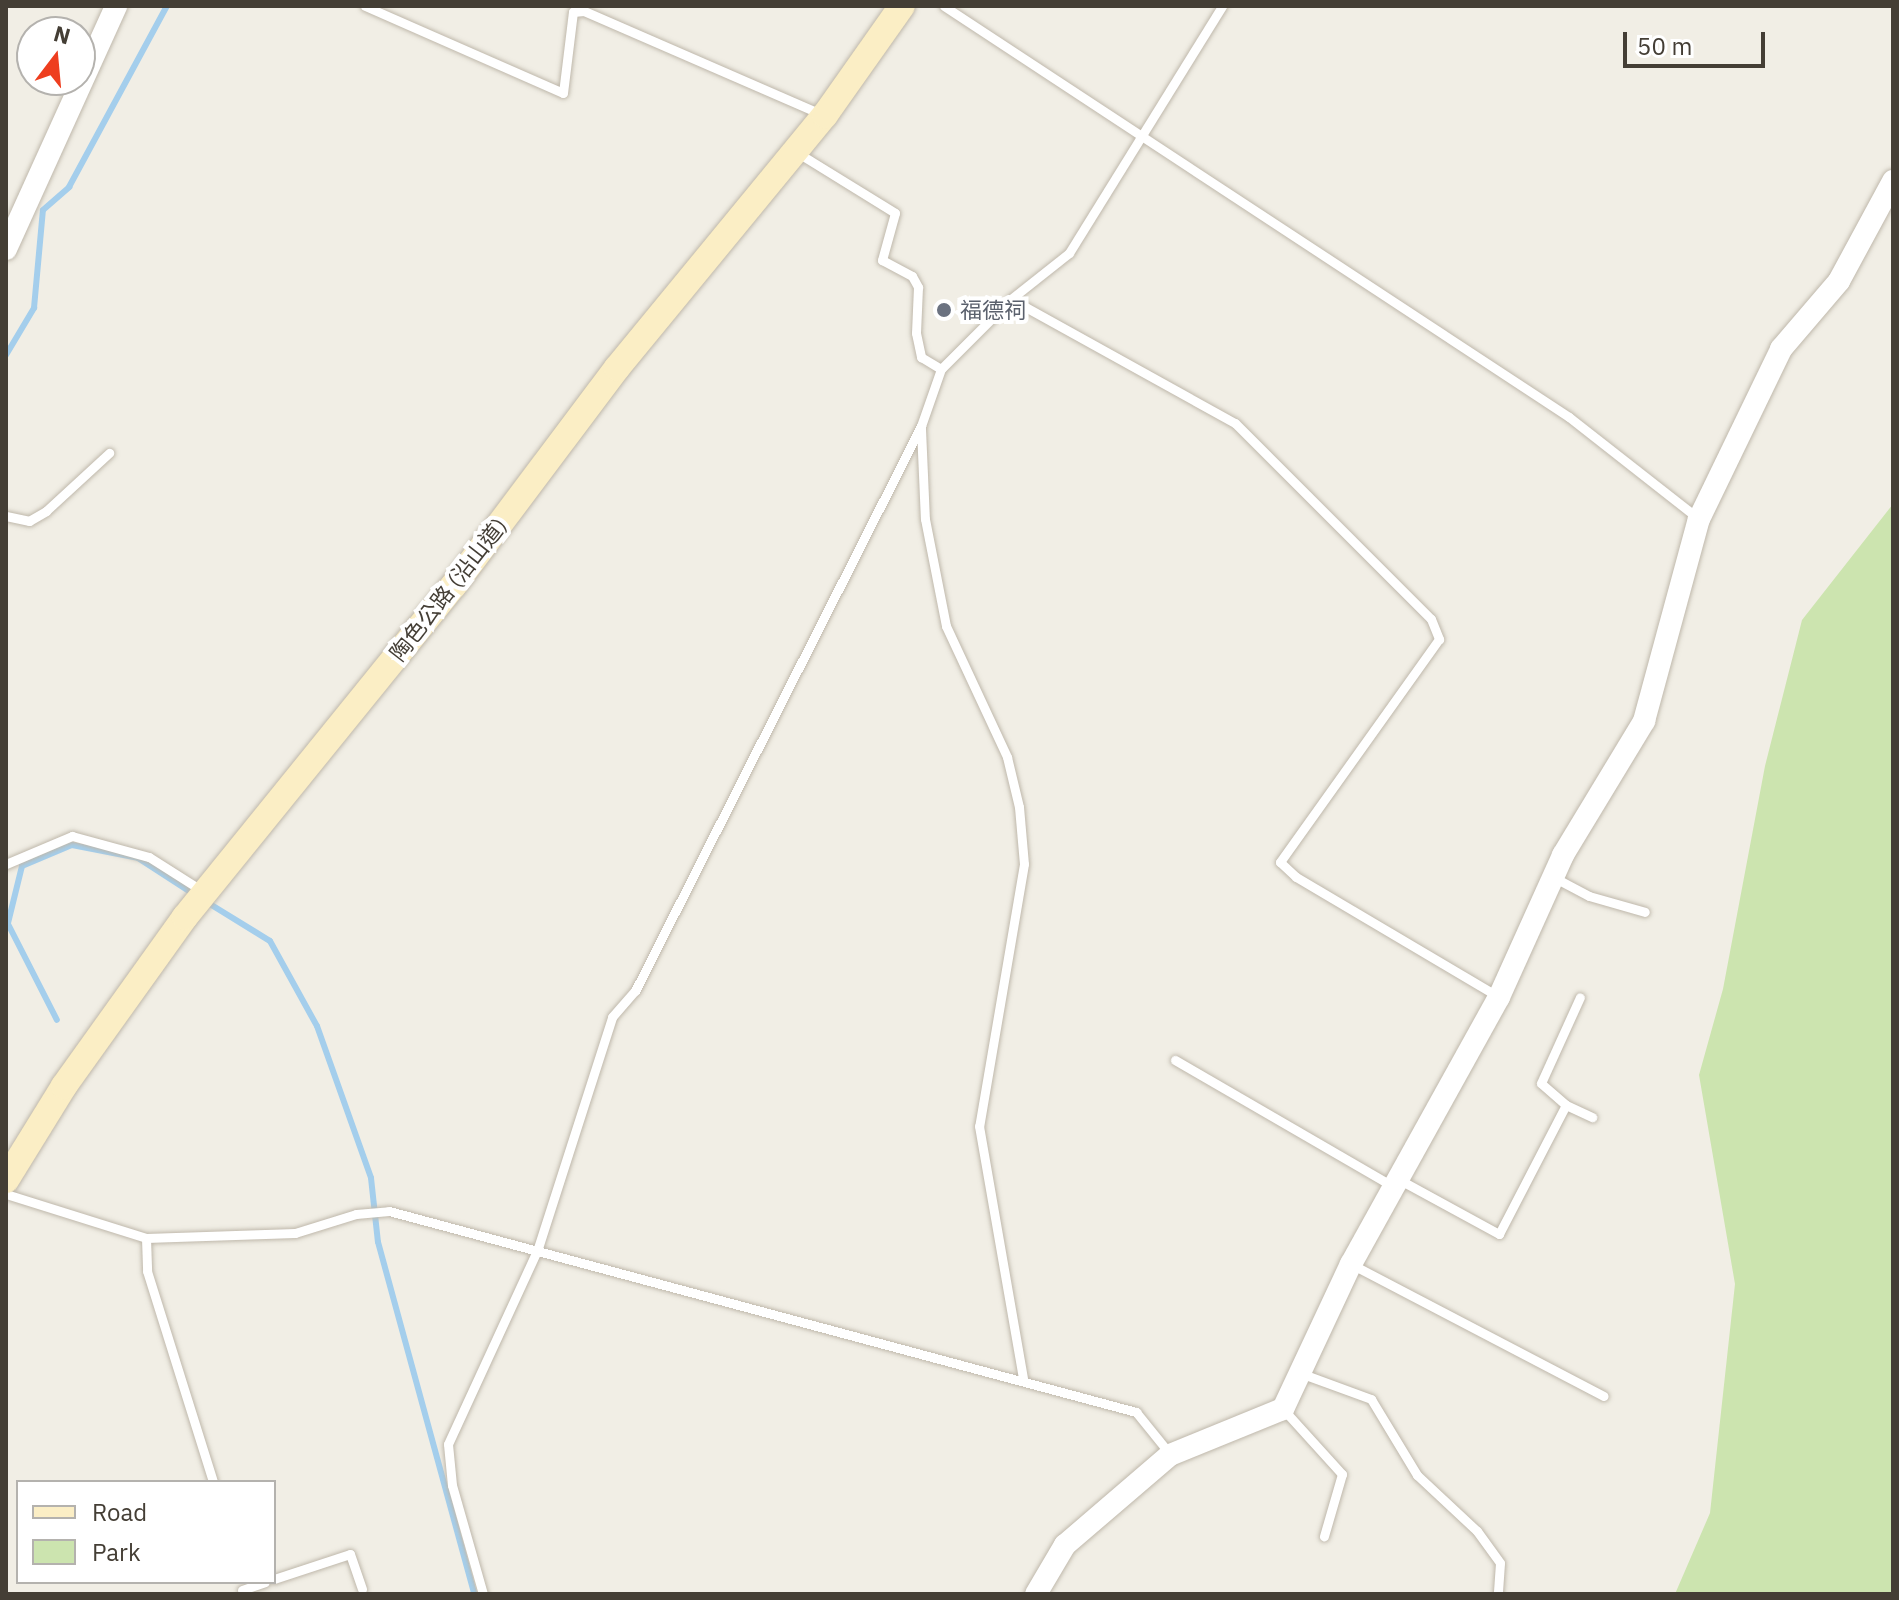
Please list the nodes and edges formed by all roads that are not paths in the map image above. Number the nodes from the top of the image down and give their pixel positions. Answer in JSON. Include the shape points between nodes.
{"nodes":[{"id":1,"x":116,"y":6,"type":"edge"},
{"id":2,"x":365,"y":6,"type":"edge"},
{"id":3,"x":902,"y":6,"type":"edge"},
{"id":4,"x":944,"y":6,"type":"edge"},
{"id":5,"x":1222,"y":6,"type":"edge"},
{"id":6,"x":825,"y":115,"type":"junction"},
{"id":7,"x":1143,"y":136,"type":"junction"},
{"id":8,"x":795,"y":151,"type":"junction"},
{"id":9,"x":1893,"y":181,"type":"edge"},
{"id":10,"x":6,"y":249,"type":"edge"},
{"id":11,"x":1011,"y":299,"type":"junction"},
{"id":12,"x":941,"y":369,"type":"junction"},
{"id":13,"x":921,"y":426,"type":"junction"},
{"id":14,"x":109,"y":453,"type":"dead end"},
{"id":15,"x":6,"y":516,"type":"edge"},
{"id":16,"x":1699,"y":519,"type":"junction"},
{"id":17,"x":6,"y":864,"type":"edge"},
{"id":18,"x":1554,"y":877,"type":"junction"},
{"id":19,"x":204,"y":892,"type":"junction"},
{"id":20,"x":1645,"y":912,"type":"dead end"},
{"id":21,"x":1499,"y":997,"type":"junction"},
{"id":22,"x":1580,"y":997,"type":"dead end"},
{"id":23,"x":1175,"y":1060,"type":"dead end"},
{"id":24,"x":1566,"y":1105,"type":"junction"},
{"id":25,"x":1592,"y":1117,"type":"dead end"},
{"id":26,"x":6,"y":1180,"type":"edge"},
{"id":27,"x":1394,"y":1182,"type":"junction"},
{"id":28,"x":6,"y":1194,"type":"edge"},
{"id":29,"x":146,"y":1238,"type":"junction"},
{"id":30,"x":538,"y":1248,"type":"junction"},
{"id":31,"x":1351,"y":1264,"type":"junction"},
{"id":32,"x":1300,"y":1373,"type":"junction"},
{"id":33,"x":1023,"y":1379,"type":"junction"},
{"id":34,"x":1604,"y":1396,"type":"dead end"},
{"id":35,"x":1283,"y":1409,"type":"junction"},
{"id":36,"x":1170,"y":1455,"type":"junction"},
{"id":37,"x":212,"y":1480,"type":"edge"},
{"id":38,"x":1324,"y":1536,"type":"dead end"},
{"id":39,"x":276,"y":1578,"type":"edge"},
{"id":40,"x":362,"y":1589,"type":"dead end"},
{"id":41,"x":483,"y":1594,"type":"edge"},
{"id":42,"x":1036,"y":1594,"type":"edge"},
{"id":43,"x":1498,"y":1594,"type":"edge"}],
"edges":[{"from":1,"to":10,"type":"street"},
{"from":2,"to":6,"type":"lane","via":[[563,93],[573,12],[584,11]]},
{"from":3,"to":6,"type":"main road","name":"陶色公路 (沿山道)"},
{"from":4,"to":7,"type":"lane"},
{"from":5,"to":7,"type":"lane"},
{"from":6,"to":8,"type":"main road","name":"陶色公路 (沿山道)"},
{"from":7,"to":11,"type":"lane","via":[[1069,253]]},
{"from":7,"to":16,"type":"lane","via":[[1569,417]]},
{"from":8,"to":12,"type":"lane","via":[[895,213],[882,260],[912,276],[918,287],[921,357]]},
{"from":8,"to":19,"type":"main road","name":"陶色公路 (沿山道)","via":[[617,368],[454,585]]},
{"from":9,"to":16,"type":"street","via":[[1839,281],[1781,349]]},
{"from":11,"to":12,"type":"lane"},
{"from":11,"to":21,"type":"lane","via":[[1235,423],[1431,619],[1439,639],[1280,862],[1296,877]]},
{"from":12,"to":13,"type":"lane"},
{"from":13,"to":30,"type":"lane","via":[[635,991],[612,1017]]},
{"from":13,"to":33,"type":"lane","via":[[925,519],[946,626],[1007,757],[1019,807],[1024,864],[979,1126]]},
{"from":14,"to":15,"type":"lane","via":[[46,511],[29,521]]},
{"from":16,"to":18,"type":"street","via":[[1644,721]]},
{"from":17,"to":19,"type":"lane","via":[[72,836],[149,857]]},
{"from":18,"to":20,"type":"lane","via":[[1589,896]]},
{"from":18,"to":21,"type":"street"},
{"from":19,"to":26,"type":"main road","name":"陶色公路 (沿山道)","via":[[64,1086]]},
{"from":21,"to":27,"type":"street"},
{"from":22,"to":24,"type":"lane","via":[[1541,1083]]},
{"from":23,"to":27,"type":"lane"},
{"from":24,"to":25,"type":"lane"},
{"from":24,"to":27,"type":"lane","via":[[1499,1234]]},
{"from":27,"to":31,"type":"street"},
{"from":28,"to":29,"type":"lane"},
{"from":29,"to":30,"type":"lane","via":[[295,1233],[356,1214],[389,1211]]},
{"from":29,"to":37,"type":"lane","via":[[147,1271]]},
{"from":30,"to":33,"type":"lane"},
{"from":30,"to":41,"type":"lane","via":[[448,1444],[452,1485]]},
{"from":31,"to":32,"type":"street"},
{"from":31,"to":34,"type":"lane"},
{"from":32,"to":35,"type":"street"},
{"from":32,"to":43,"type":"lane","via":[[1371,1399],[1417,1475],[1477,1531],[1500,1563]]},
{"from":33,"to":36,"type":"lane","via":[[1136,1412]]},
{"from":35,"to":36,"type":"street"},
{"from":35,"to":38,"type":"lane","via":[[1342,1474]]},
{"from":36,"to":42,"type":"street","via":[[1065,1545]]},
{"from":39,"to":40,"type":"lane","via":[[350,1554]]}]}
